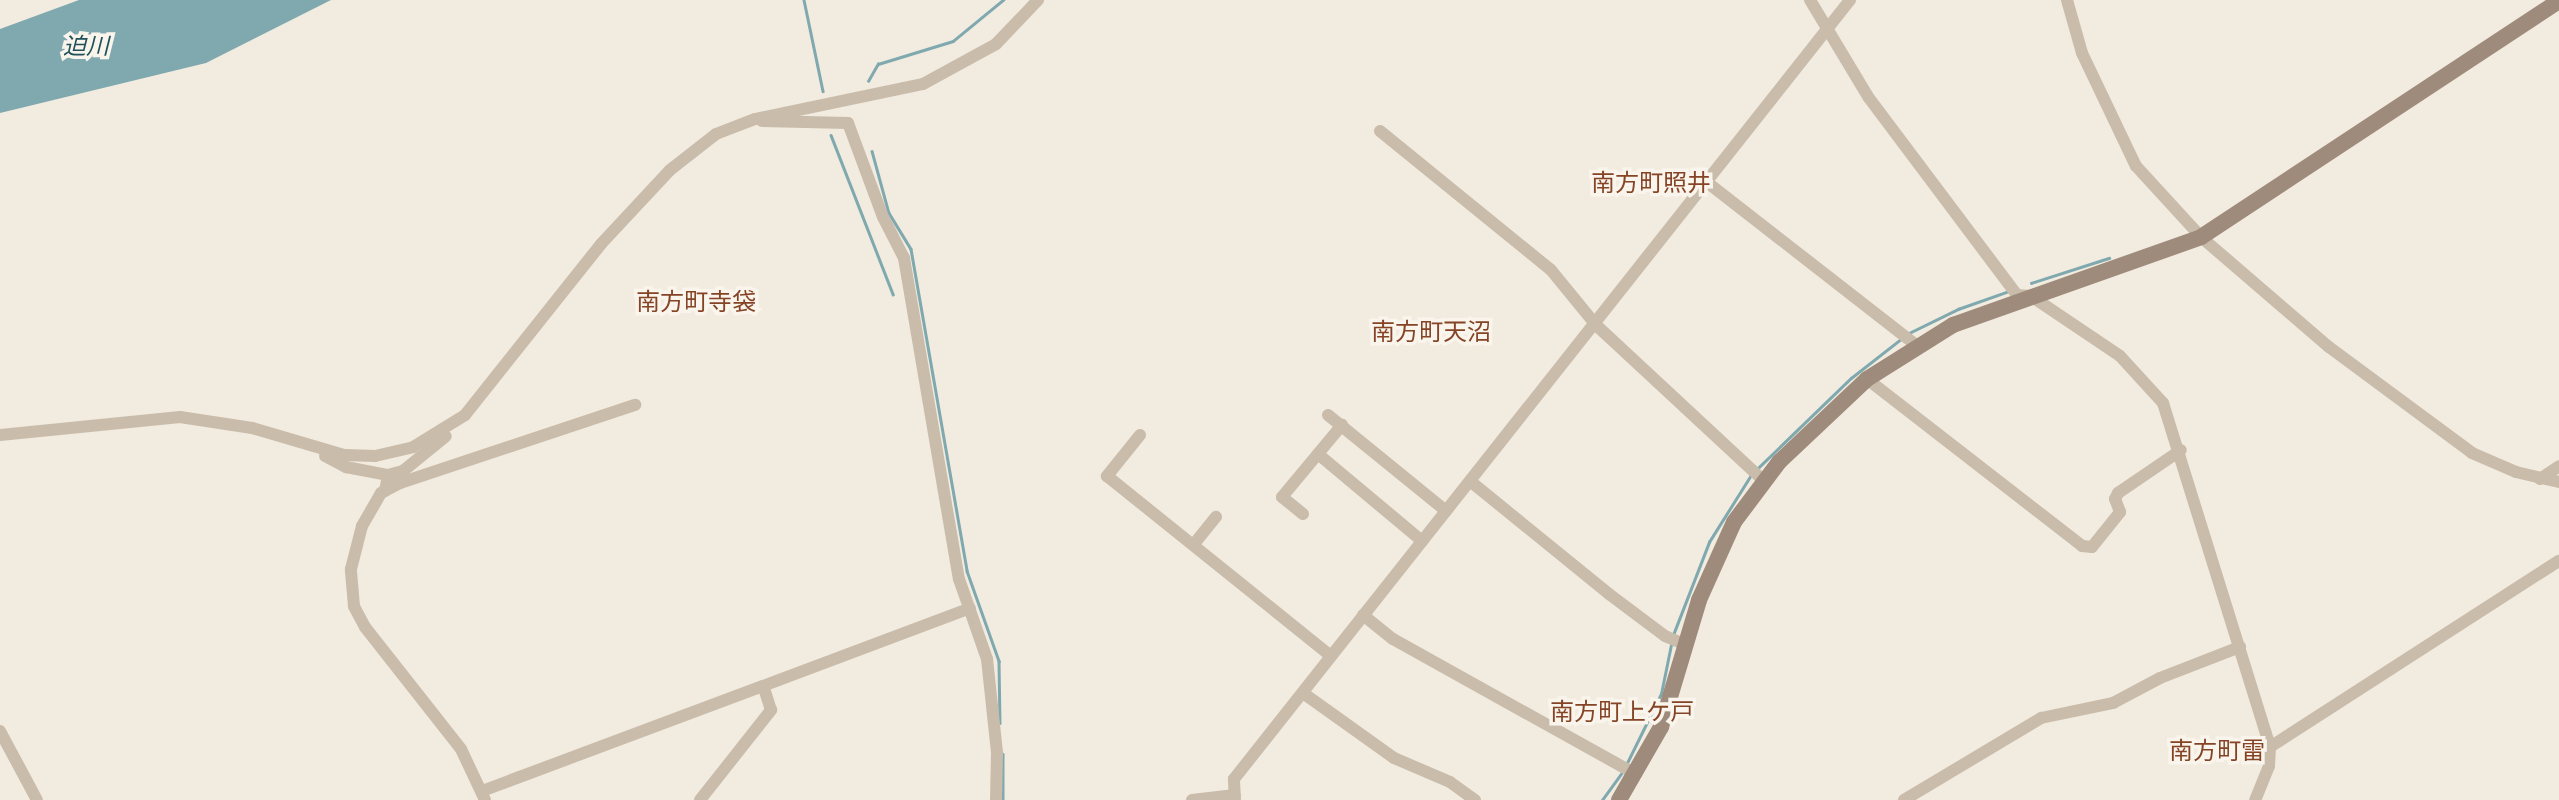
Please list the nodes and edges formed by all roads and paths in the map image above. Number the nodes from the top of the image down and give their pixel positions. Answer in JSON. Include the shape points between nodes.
{"nodes":[{"id":1,"x":1038,"y":0,"type":"edge"},
{"id":2,"x":1810,"y":0,"type":"edge"},
{"id":3,"x":1850,"y":0,"type":"edge"},
{"id":4,"x":2067,"y":0,"type":"edge"},
{"id":5,"x":2559,"y":1,"type":"edge"},
{"id":6,"x":1827,"y":31,"type":"junction"},
{"id":7,"x":755,"y":119,"type":"junction"},
{"id":8,"x":1380,"y":131,"type":"dead end"},
{"id":9,"x":1708,"y":183,"type":"junction"},
{"id":10,"x":2201,"y":237,"type":"junction"},
{"id":11,"x":2031,"y":296,"type":"junction"},
{"id":12,"x":1596,"y":324,"type":"junction"},
{"id":13,"x":1909,"y":339,"type":"junction"},
{"id":14,"x":1867,"y":379,"type":"junction"},
{"id":15,"x":635,"y":405,"type":"dead end"},
{"id":16,"x":465,"y":415,"type":"junction"},
{"id":17,"x":1328,"y":415,"type":"dead end"},
{"id":18,"x":1342,"y":425,"type":"junction"},
{"id":19,"x":0,"y":435,"type":"edge"},
{"id":20,"x":1140,"y":435,"type":"dead end"},
{"id":21,"x":313,"y":449,"type":"junction"},
{"id":22,"x":2181,"y":450,"type":"junction"},
{"id":23,"x":1318,"y":454,"type":"junction"},
{"id":24,"x":2559,"y":466,"type":"edge"},
{"id":25,"x":388,"y":475,"type":"junction"},
{"id":26,"x":1757,"y":475,"type":"junction"},
{"id":27,"x":2540,"y":479,"type":"junction"},
{"id":28,"x":1471,"y":481,"type":"junction"},
{"id":29,"x":2559,"y":482,"type":"edge"},
{"id":30,"x":385,"y":491,"type":"junction"},
{"id":31,"x":1446,"y":511,"type":"junction"},
{"id":32,"x":1303,"y":514,"type":"dead end"},
{"id":33,"x":1216,"y":517,"type":"dead end"},
{"id":34,"x":1422,"y":541,"type":"junction"},
{"id":35,"x":1194,"y":544,"type":"junction"},
{"id":36,"x":2559,"y":561,"type":"edge"},
{"id":37,"x":970,"y":608,"type":"junction"},
{"id":38,"x":1363,"y":615,"type":"junction"},
{"id":39,"x":1677,"y":641,"type":"junction"},
{"id":40,"x":2239,"y":647,"type":"junction"},
{"id":41,"x":1331,"y":656,"type":"junction"},
{"id":42,"x":763,"y":685,"type":"junction"},
{"id":43,"x":1303,"y":693,"type":"junction"},
{"id":44,"x":0,"y":731,"type":"edge"},
{"id":45,"x":2270,"y":747,"type":"junction"},
{"id":46,"x":1628,"y":769,"type":"junction"},
{"id":47,"x":484,"y":796,"type":"edge"},
{"id":48,"x":1235,"y":798,"type":"edge"},
{"id":49,"x":37,"y":800,"type":"edge"},
{"id":50,"x":699,"y":800,"type":"edge"},
{"id":51,"x":996,"y":800,"type":"edge"},
{"id":52,"x":1192,"y":800,"type":"edge"},
{"id":53,"x":1475,"y":800,"type":"edge"},
{"id":54,"x":1619,"y":800,"type":"edge"},
{"id":55,"x":1904,"y":800,"type":"edge"},
{"id":56,"x":2255,"y":800,"type":"edge"}],
"edges":[{"from":1,"to":7,"type":"street","via":[[996,44],[936,78]]},
{"from":2,"to":6,"type":"street"},
{"from":3,"to":6,"type":"street"},
{"from":4,"to":10,"type":"street","via":[[2082,53],[2136,166]]},
{"from":5,"to":10,"type":"street"},
{"from":6,"to":9,"type":"street"},
{"from":6,"to":11,"type":"street","via":[[1869,98],[2017,295]]},
{"from":7,"to":16,"type":"street","via":[[716,134],[670,170],[574,275]]},
{"from":7,"to":37,"type":"street","via":[[842,119],[852,128],[883,217],[904,258],[959,579]]},
{"from":8,"to":12,"type":"street","via":[[1551,270]]},
{"from":9,"to":12,"type":"street"},
{"from":9,"to":13,"type":"street"},
{"from":10,"to":11,"type":"street"},
{"from":10,"to":27,"type":"street","via":[[2399,401],[2472,453]]},
{"from":11,"to":13,"type":"street"},
{"from":11,"to":22,"type":"street","via":[[2120,356],[2151,386]]},
{"from":12,"to":26,"type":"street"},
{"from":12,"to":28,"type":"street"},
{"from":13,"to":14,"type":"street"},
{"from":14,"to":22,"type":"street","via":[[2082,547],[2092,547],[2120,512],[2115,499],[2118,493]]},
{"from":14,"to":26,"type":"street"},
{"from":15,"to":30,"type":"street"},
{"from":16,"to":21,"type":"street","via":[[431,439],[396,452],[344,455]]},
{"from":16,"to":25,"type":"street","via":[[428,452],[403,471]]},
{"from":17,"to":18,"type":"street"},
{"from":18,"to":23,"type":"street"},
{"from":18,"to":31,"type":"street"},
{"from":19,"to":21,"type":"street","via":[[180,417],[252,428]]},
{"from":20,"to":35,"type":"street","via":[[1107,476]]},
{"from":21,"to":25,"type":"street","via":[[346,467]]},
{"from":22,"to":40,"type":"street"},
{"from":23,"to":32,"type":"street","via":[[1282,497]]},
{"from":23,"to":34,"type":"street"},
{"from":24,"to":27,"type":"street"},
{"from":25,"to":30,"type":"street"},
{"from":26,"to":39,"type":"street"},
{"from":27,"to":29,"type":"street"},
{"from":28,"to":31,"type":"street"},
{"from":28,"to":39,"type":"street"},
{"from":30,"to":47,"type":"street","via":[[370,506],[362,526],[351,569],[354,606],[365,627],[461,749]]},
{"from":31,"to":34,"type":"street"},
{"from":33,"to":35,"type":"street"},
{"from":34,"to":38,"type":"street"},
{"from":35,"to":41,"type":"street"},
{"from":36,"to":45,"type":"street"},
{"from":37,"to":42,"type":"street"},
{"from":37,"to":51,"type":"street","via":[[990,679]]},
{"from":38,"to":41,"type":"street"},
{"from":38,"to":46,"type":"street","via":[[1393,639]]},
{"from":39,"to":46,"type":"street","via":[[1665,715]]},
{"from":40,"to":45,"type":"street"},
{"from":40,"to":55,"type":"street","via":[[2160,678],[2113,703],[2041,718]]},
{"from":41,"to":43,"type":"street"},
{"from":42,"to":47,"type":"street"},
{"from":42,"to":50,"type":"street","via":[[771,710]]},
{"from":43,"to":48,"type":"street","via":[[1234,779]]},
{"from":43,"to":53,"type":"street","via":[[1394,758],[1450,782]]},
{"from":44,"to":49,"type":"street"},
{"from":45,"to":56,"type":"street","via":[[2269,766]]},
{"from":46,"to":54,"type":"street"},
{"from":48,"to":52,"type":"street"}]}
